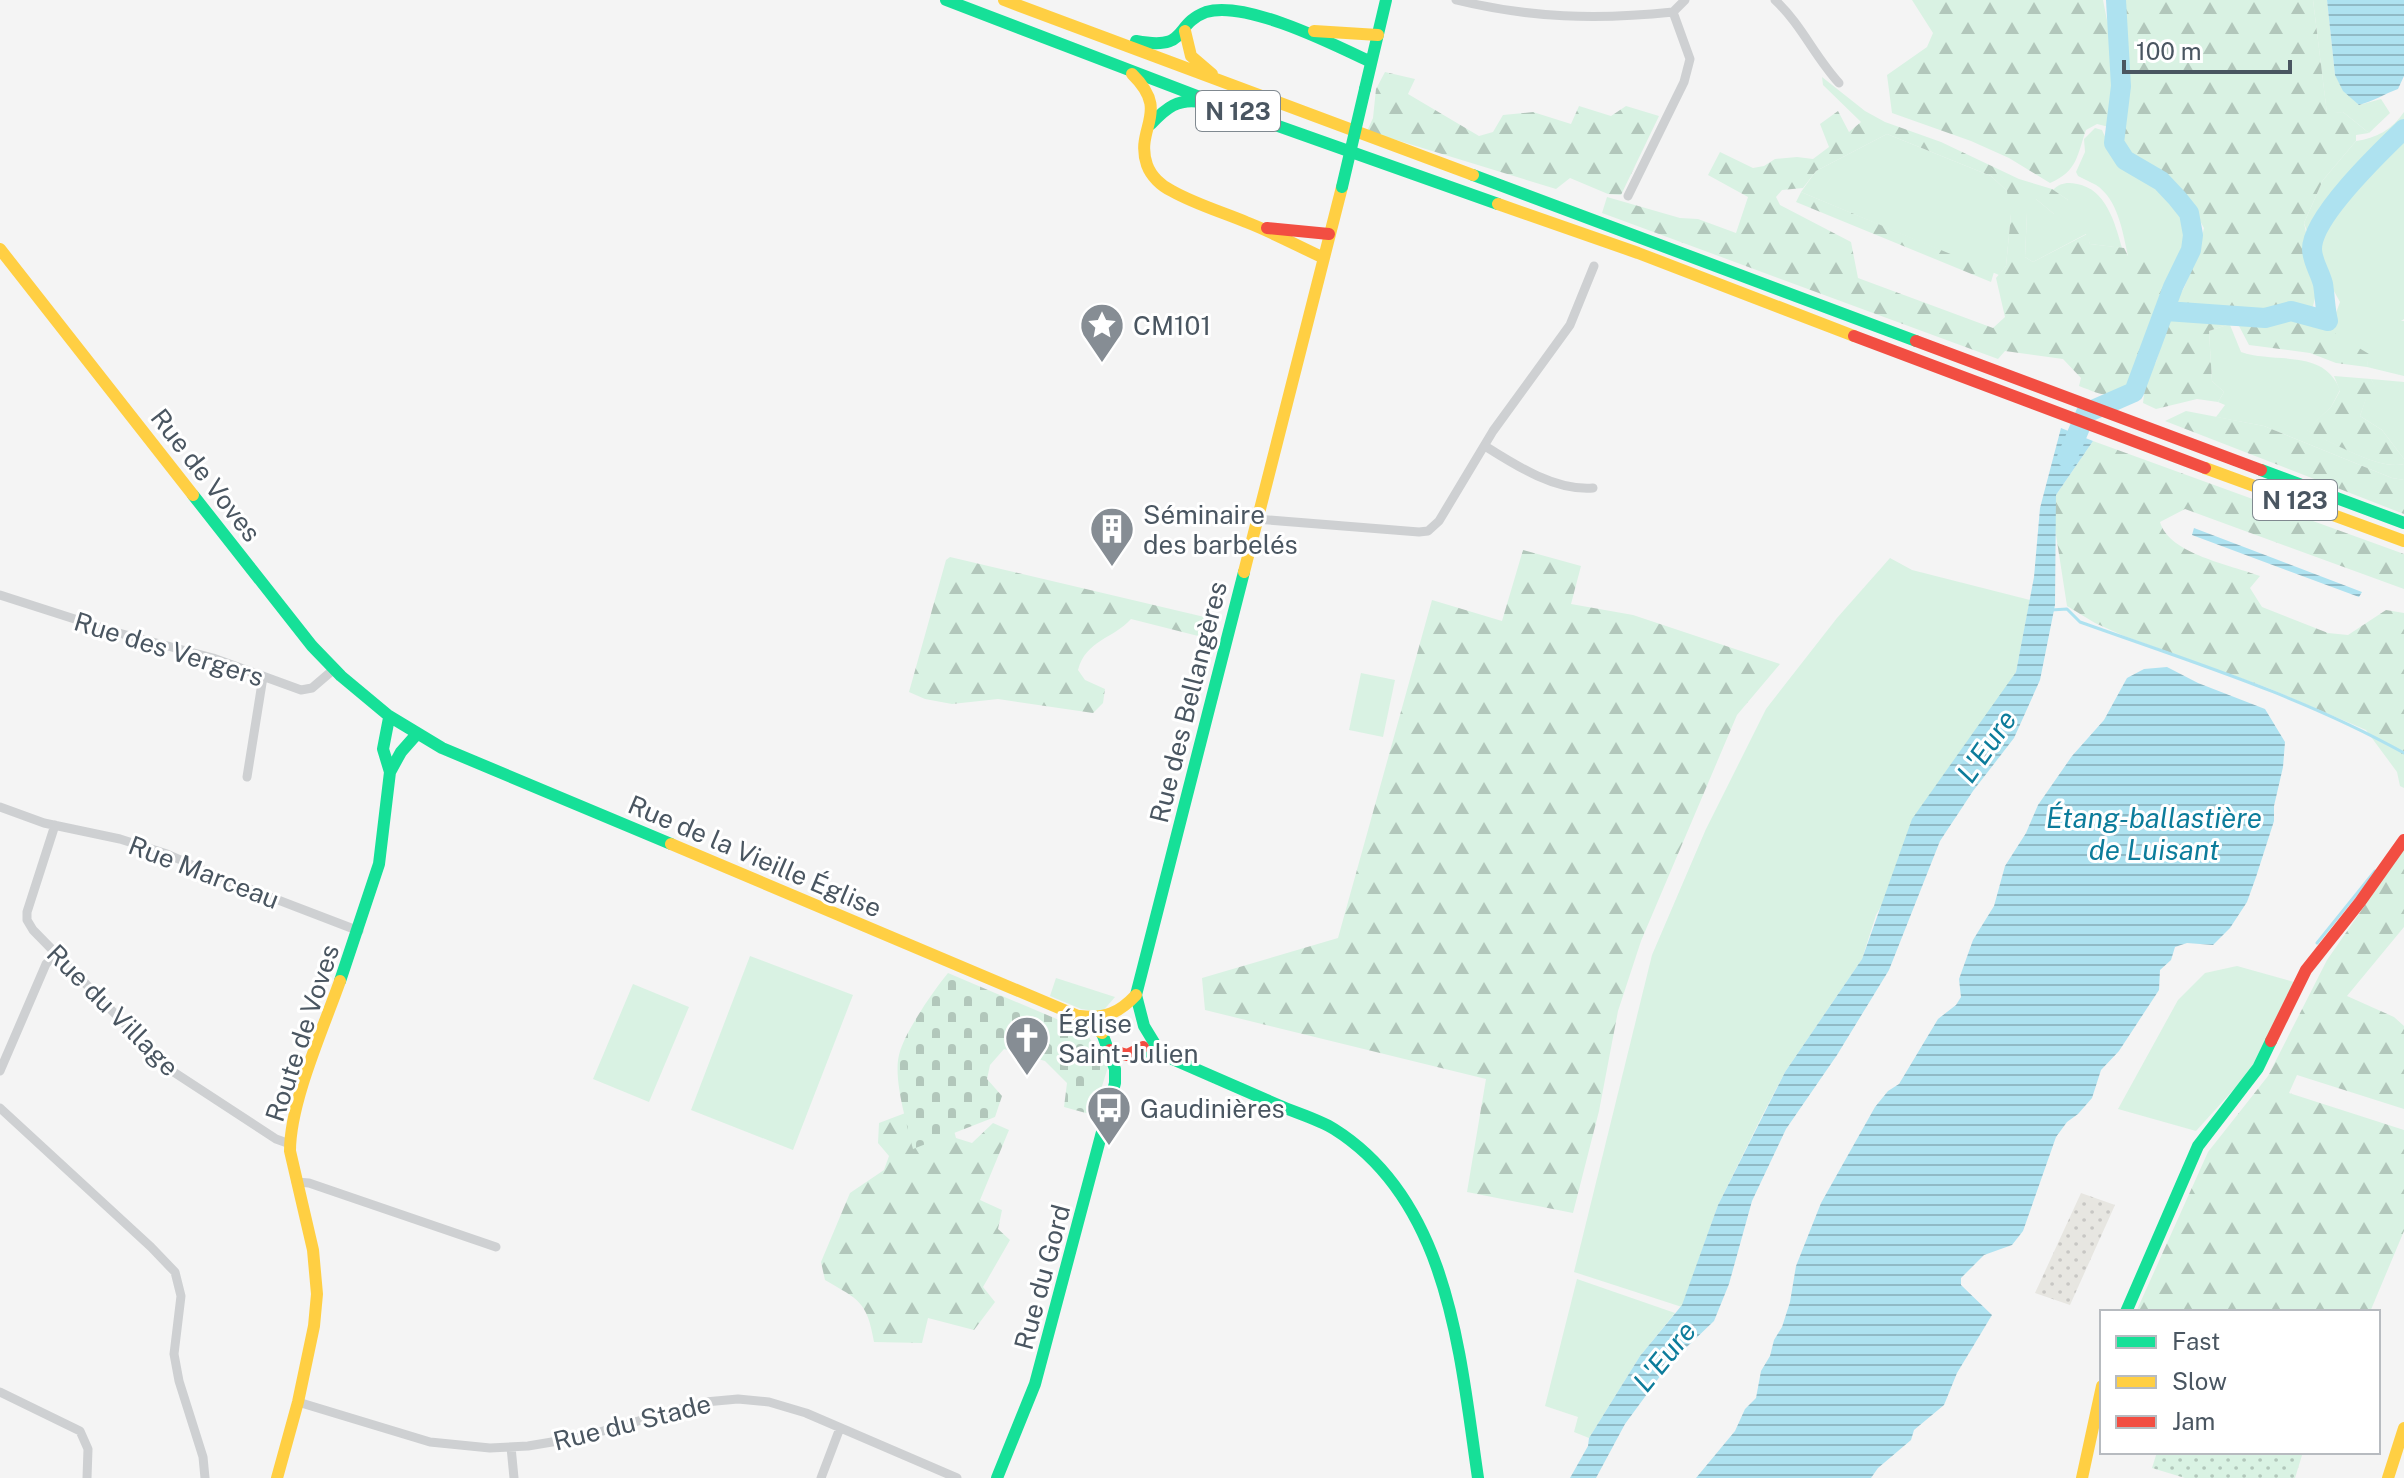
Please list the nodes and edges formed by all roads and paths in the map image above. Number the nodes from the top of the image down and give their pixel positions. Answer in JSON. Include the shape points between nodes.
{"nodes":[{"id":1,"x":946,"y":0,"type":"edge"},
{"id":2,"x":1004,"y":0,"type":"edge"},
{"id":3,"x":1386,"y":0,"type":"edge"},
{"id":4,"x":1456,"y":0,"type":"edge"},
{"id":5,"x":1685,"y":0,"type":"edge"},
{"id":6,"x":1775,"y":0,"type":"edge"},
{"id":7,"x":1673,"y":12,"type":"junction"},
{"id":8,"x":1055,"y":19,"type":"junction"},
{"id":9,"x":1185,"y":31,"type":"junction"},
{"id":10,"x":1306,"y":31,"type":"junction"},
{"id":11,"x":1378,"y":35,"type":"junction"},
{"id":12,"x":1371,"y":62,"type":"junction"},
{"id":13,"x":1122,"y":67,"type":"junction"},
{"id":14,"x":1222,"y":82,"type":"junction"},
{"id":15,"x":1839,"y":83,"type":"dead end"},
{"id":16,"x":1239,"y":112,"type":"junction"},
{"id":17,"x":1151,"y":124,"type":"junction"},
{"id":18,"x":1628,"y":196,"type":"dead end"},
{"id":19,"x":1259,"y":227,"type":"junction"},
{"id":20,"x":1329,"y":234,"type":"junction"},
{"id":21,"x":0,"y":249,"type":"edge"},
{"id":22,"x":1324,"y":258,"type":"junction"},
{"id":23,"x":1594,"y":266,"type":"dead end"},
{"id":24,"x":1485,"y":446,"type":"junction"},
{"id":25,"x":1593,"y":488,"type":"dead end"},
{"id":26,"x":1256,"y":519,"type":"junction"},
{"id":27,"x":2404,"y":523,"type":"edge"},
{"id":28,"x":2404,"y":541,"type":"edge"},
{"id":29,"x":0,"y":595,"type":"edge"},
{"id":30,"x":333,"y":670,"type":"junction"},
{"id":31,"x":263,"y":677,"type":"junction"},
{"id":32,"x":389,"y":718,"type":"junction"},
{"id":33,"x":416,"y":735,"type":"junction"},
{"id":34,"x":390,"y":772,"type":"junction"},
{"id":35,"x":247,"y":777,"type":"dead end"},
{"id":36,"x":0,"y":807,"type":"edge"},
{"id":37,"x":55,"y":825,"type":"junction"},
{"id":38,"x":2404,"y":840,"type":"edge"},
{"id":39,"x":359,"y":931,"type":"junction"},
{"id":40,"x":56,"y":953,"type":"junction"},
{"id":41,"x":1136,"y":995,"type":"junction"},
{"id":42,"x":1121,"y":1011,"type":"junction"},
{"id":43,"x":1078,"y":1016,"type":"junction"},
{"id":44,"x":1140,"y":1017,"type":"junction"},
{"id":45,"x":1108,"y":1018,"type":"junction"},
{"id":46,"x":1102,"y":1033,"type":"junction"},
{"id":47,"x":1147,"y":1034,"type":"junction"},
{"id":48,"x":1110,"y":1050,"type":"junction"},
{"id":49,"x":1135,"y":1053,"type":"junction"},
{"id":50,"x":1161,"y":1054,"type":"junction"},
{"id":51,"x":0,"y":1071,"type":"edge"},
{"id":52,"x":1115,"y":1083,"type":"junction"},
{"id":53,"x":0,"y":1108,"type":"edge"},
{"id":54,"x":290,"y":1144,"type":"junction"},
{"id":55,"x":296,"y":1182,"type":"junction"},
{"id":56,"x":496,"y":1247,"type":"dead end"},
{"id":57,"x":2127,"y":1310,"type":"edge"},
{"id":58,"x":0,"y":1392,"type":"edge"},
{"id":59,"x":2100,"y":1393,"type":"edge"},
{"id":60,"x":298,"y":1402,"type":"junction"},
{"id":61,"x":840,"y":1428,"type":"junction"},
{"id":62,"x":2404,"y":1428,"type":"edge"},
{"id":63,"x":511,"y":1447,"type":"junction"},
{"id":64,"x":87,"y":1478,"type":"edge"},
{"id":65,"x":205,"y":1478,"type":"edge"},
{"id":66,"x":277,"y":1478,"type":"edge"},
{"id":67,"x":514,"y":1478,"type":"edge"},
{"id":68,"x":821,"y":1478,"type":"edge"},
{"id":69,"x":957,"y":1478,"type":"edge"},
{"id":70,"x":997,"y":1478,"type":"edge"},
{"id":71,"x":1478,"y":1478,"type":"edge"},
{"id":72,"x":2082,"y":1478,"type":"edge"},
{"id":73,"x":2388,"y":1478,"type":"edge"}],
"edges":[{"from":1,"to":13,"type":"main road","number":"N 123"},
{"from":2,"to":8,"type":"main road","number":"N 123"},
{"from":3,"to":11,"type":"main road","name":"Rue des Bellangères"},
{"from":4,"to":7,"type":"street","via":[[1563,18]]},
{"from":5,"to":7,"type":"street"},
{"from":6,"to":15,"type":"street"},
{"from":7,"to":18,"type":"street","via":[[1690,59],[1684,82]]},
{"from":8,"to":9,"type":"main road","via":[[1158,46]]},
{"from":8,"to":14,"type":"main road","number":"N 123"},
{"from":9,"to":10,"type":"main road","via":[[1200,14],[1216,9]]},
{"from":9,"to":14,"type":"main road","via":[[1191,56]]},
{"from":10,"to":11,"type":"main road"},
{"from":10,"to":12,"type":"main road"},
{"from":11,"to":12,"type":"main road","name":"Rue des Bellangères"},
{"from":12,"to":20,"type":"main road","name":"Rue des Bellangères","bridge":true},
{"from":13,"to":16,"type":"main road","number":"N 123"},
{"from":13,"to":17,"type":"main road","via":[[1146,84]]},
{"from":14,"to":27,"type":"main road","number":"N 123"},
{"from":16,"to":17,"type":"main road","via":[[1180,100]]},
{"from":16,"to":28,"type":"main road","number":"N 123","via":[[1638,253]]},
{"from":17,"to":19,"type":"main road","via":[[1146,166],[1162,185]]},
{"from":19,"to":20,"type":"main road"},
{"from":19,"to":22,"type":"main road"},
{"from":20,"to":22,"type":"main road","name":"Rue des Bellangères"},
{"from":21,"to":30,"type":"main road","name":"Rue de Voves"},
{"from":22,"to":26,"type":"main road","name":"Rue des Bellangères"},
{"from":23,"to":24,"type":"street","via":[[1570,325]]},
{"from":24,"to":25,"type":"street","via":[[1556,482]]},
{"from":24,"to":26,"type":"street","via":[[1428,531]]},
{"from":26,"to":41,"type":"main road","name":"Rue des Bellangères"},
{"from":29,"to":31,"type":"street","name":"Rue des Vergers"},
{"from":30,"to":31,"type":"street","name":"Rue des Vergers","via":[[312,688],[301,690]]},
{"from":30,"to":32,"type":"main road","name":"Rue de Voves"},
{"from":31,"to":35,"type":"street"},
{"from":32,"to":33,"type":"main road","name":"Rue de Voves"},
{"from":32,"to":34,"type":"main road","via":[[383,749]]},
{"from":33,"to":34,"type":"main road"},
{"from":33,"to":43,"type":"main road","name":"Rue de la Vieille Église"},
{"from":34,"to":39,"type":"main road","via":[[379,864]]},
{"from":36,"to":37,"type":"street","name":"Rue Marceau"},
{"from":37,"to":39,"type":"street","name":"Rue Marceau","via":[[167,854]]},
{"from":37,"to":40,"type":"street","name":"Rue du Village","via":[[27,920]]},
{"from":38,"to":57,"type":"main road","via":[[2306,970],[2258,1068],[2198,1146]]},
{"from":39,"to":54,"type":"main road","name":"Route de Voves","via":[[296,1108]]},
{"from":40,"to":51,"type":"street","via":[[46,964]]},
{"from":40,"to":54,"type":"street","name":"Rue du Village","via":[[169,1069]]},
{"from":41,"to":42,"type":"main road"},
{"from":41,"to":44,"type":"main road"},
{"from":42,"to":44,"type":"main road"},
{"from":42,"to":45,"type":"main road"},
{"from":43,"to":45,"type":"main road"},
{"from":43,"to":46,"type":"main road"},
{"from":44,"to":47,"type":"main road"},
{"from":45,"to":46,"type":"main road"},
{"from":46,"to":48,"type":"main road"},
{"from":47,"to":49,"type":"main road"},
{"from":47,"to":50,"type":"main road"},
{"from":48,"to":49,"type":"main road"},
{"from":48,"to":52,"type":"main road"},
{"from":49,"to":50,"type":"main road"},
{"from":49,"to":52,"type":"main road"},
{"from":50,"to":71,"type":"main road","via":[[1334,1129],[1374,1162],[1407,1202],[1441,1279]]},
{"from":52,"to":70,"type":"main road","name":"Rue du Gord","via":[[1035,1384]]},
{"from":53,"to":65,"type":"street","via":[[175,1272],[181,1296],[174,1354]]},
{"from":54,"to":55,"type":"main road","name":"Route de Voves"},
{"from":55,"to":56,"type":"street"},
{"from":55,"to":60,"type":"main road","name":"Route de Voves","via":[[313,1250],[317,1294]]},
{"from":58,"to":64,"type":"street","via":[[80,1431],[88,1449]]},
{"from":59,"to":72,"type":"main road"},
{"from":60,"to":63,"type":"street","name":"Rue du Stade","via":[[430,1442]]},
{"from":60,"to":66,"type":"main road","name":"Route de Voves"},
{"from":61,"to":63,"type":"street","name":"Rue du Stade","via":[[771,1402],[738,1399],[705,1402],[582,1437]]},
{"from":61,"to":68,"type":"street"},
{"from":61,"to":69,"type":"street","name":"Rue du Stade"},
{"from":62,"to":73,"type":"main road"},
{"from":63,"to":67,"type":"street"}]}
